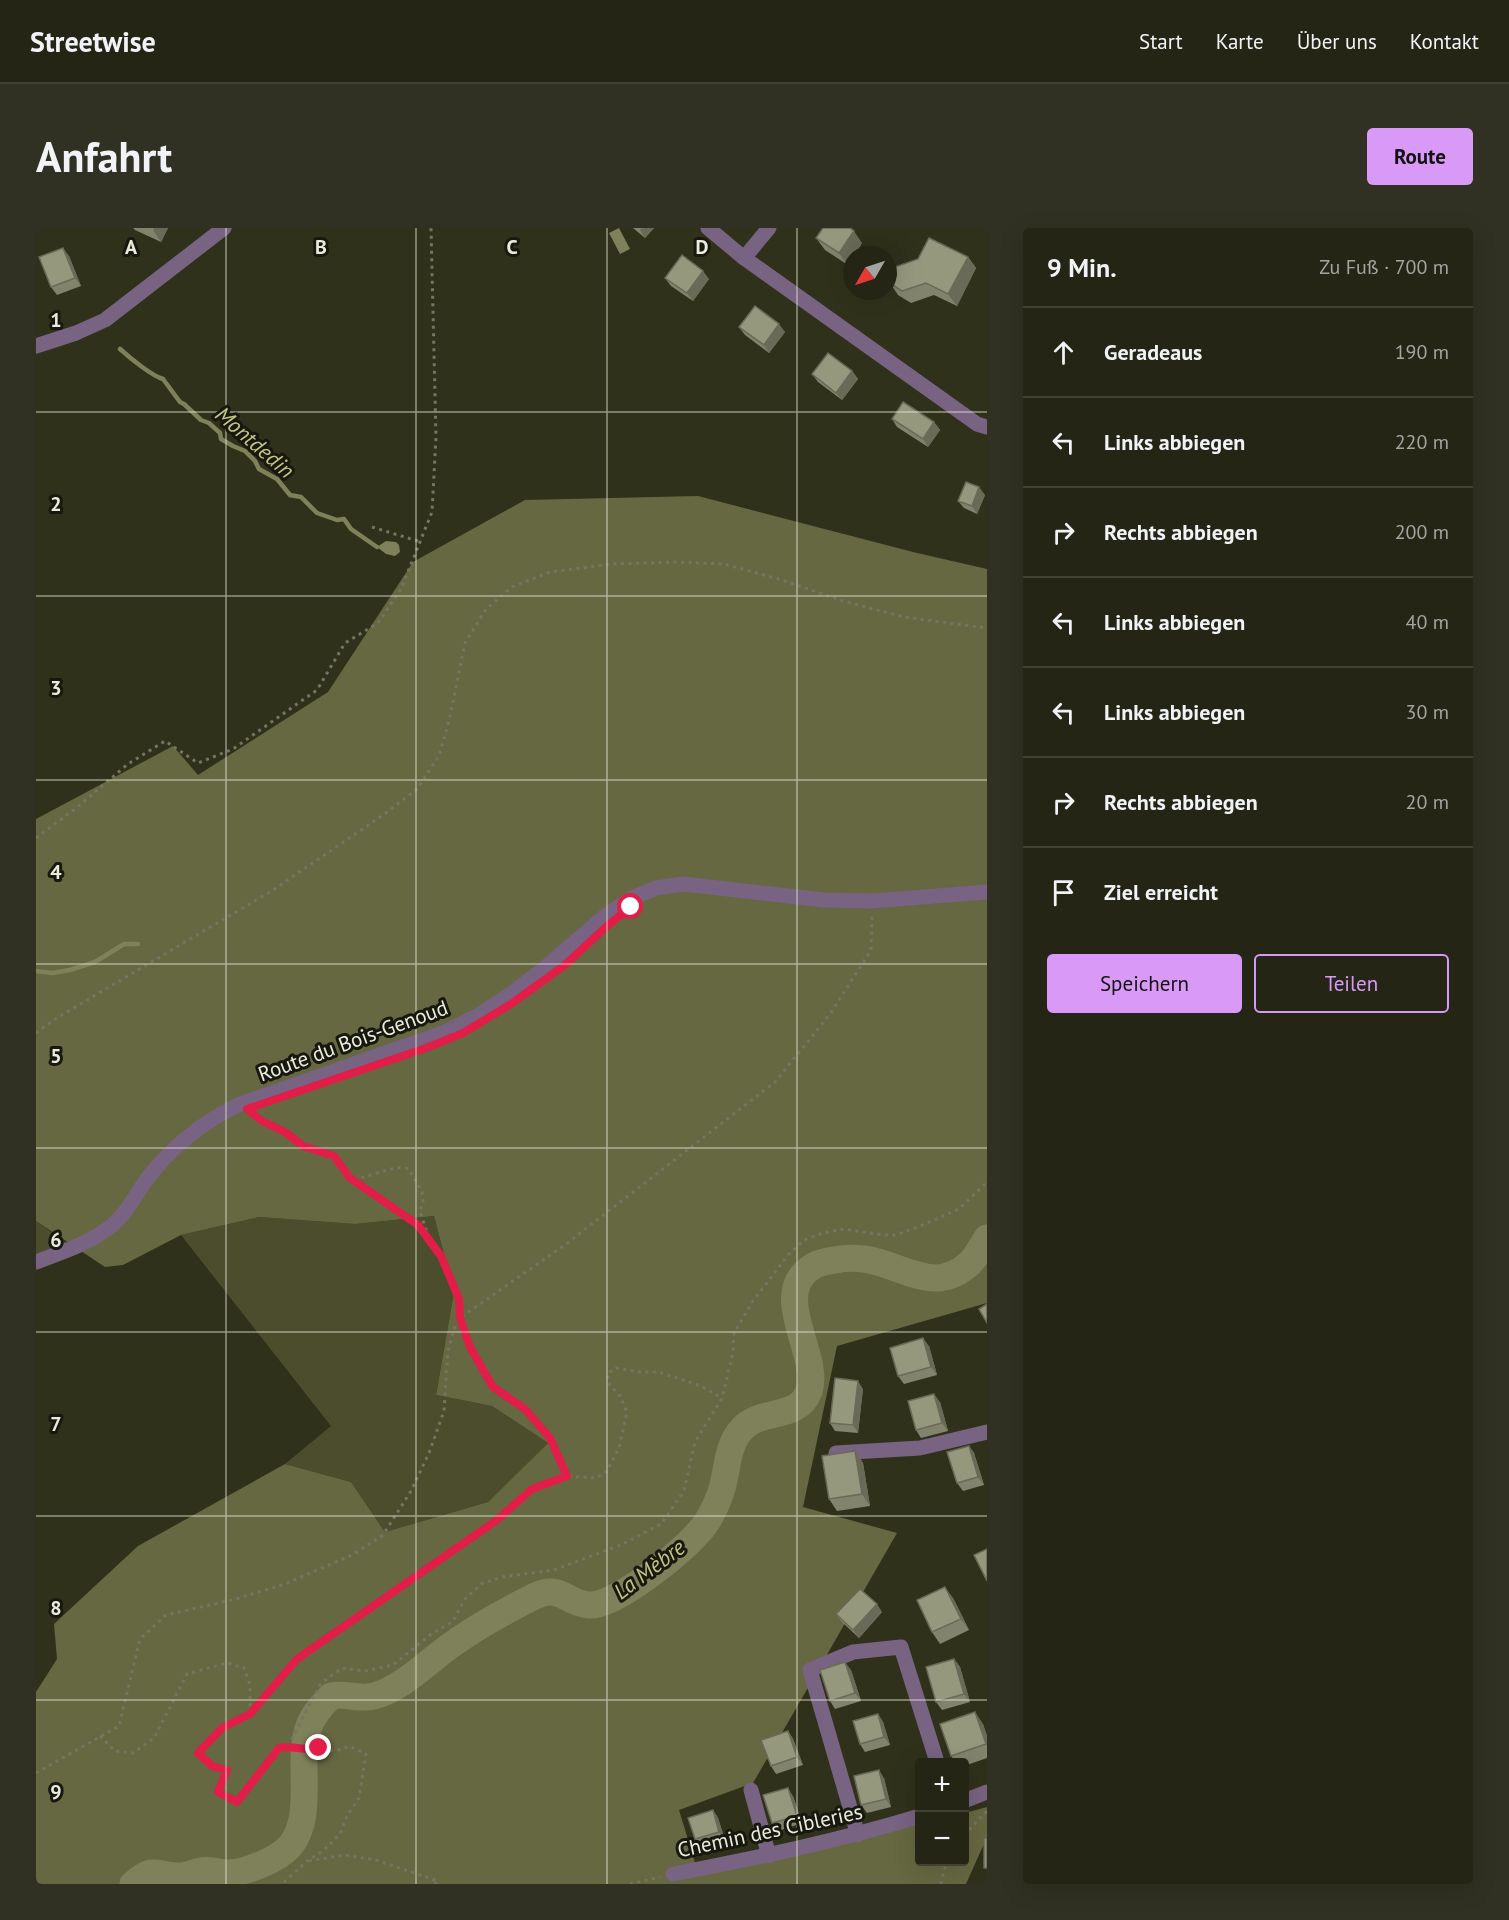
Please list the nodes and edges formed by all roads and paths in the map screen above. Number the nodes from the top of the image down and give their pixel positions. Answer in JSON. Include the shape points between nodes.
{"nodes":[{"id":1,"x":224,"y":228,"type":"edge"},
{"id":2,"x":431,"y":228,"type":"edge"},
{"id":3,"x":708,"y":228,"type":"edge"},
{"id":4,"x":769,"y":228,"type":"edge"},
{"id":5,"x":744,"y":258,"type":"junction"},
{"id":6,"x":36,"y":346,"type":"edge"},
{"id":7,"x":987,"y":427,"type":"edge"},
{"id":8,"x":372,"y":527,"type":"dead end"},
{"id":9,"x":421,"y":542,"type":"junction"},
{"id":10,"x":987,"y":628,"type":"edge"},
{"id":11,"x":36,"y":838,"type":"edge"},
{"id":12,"x":987,"y":892,"type":"edge"},
{"id":13,"x":872,"y":901,"type":"junction"},
{"id":14,"x":36,"y":1033,"type":"edge"},
{"id":15,"x":240,"y":1104,"type":"junction"},
{"id":16,"x":352,"y":1179,"type":"junction"},
{"id":17,"x":987,"y":1182,"type":"edge"},
{"id":18,"x":431,"y":1243,"type":"junction"},
{"id":19,"x":36,"y":1262,"type":"edge"},
{"id":20,"x":460,"y":1318,"type":"junction"},
{"id":21,"x":722,"y":1398,"type":"junction"},
{"id":22,"x":987,"y":1432,"type":"edge"},
{"id":23,"x":836,"y":1453,"type":"edge"},
{"id":24,"x":567,"y":1476,"type":"junction"},
{"id":25,"x":250,"y":1714,"type":"junction"},
{"id":26,"x":100,"y":1736,"type":"junction"},
{"id":27,"x":288,"y":1746,"type":"junction"},
{"id":28,"x":936,"y":1758,"type":"edge"},
{"id":29,"x":36,"y":1773,"type":"edge"},
{"id":30,"x":751,"y":1790,"type":"dead end"},
{"id":31,"x":987,"y":1792,"type":"edge"},
{"id":32,"x":969,"y":1799,"type":"edge"},
{"id":33,"x":987,"y":1811,"type":"edge"},
{"id":34,"x":915,"y":1818,"type":"edge"},
{"id":35,"x":969,"y":1830,"type":"edge"},
{"id":36,"x":858,"y":1835,"type":"junction"},
{"id":37,"x":769,"y":1856,"type":"junction"},
{"id":38,"x":307,"y":1861,"type":"junction"},
{"id":39,"x":946,"y":1866,"type":"edge"},
{"id":40,"x":673,"y":1874,"type":"joint"},
{"id":41,"x":282,"y":1884,"type":"edge"},
{"id":42,"x":435,"y":1884,"type":"edge"},
{"id":43,"x":630,"y":1884,"type":"edge"},
{"id":44,"x":941,"y":1884,"type":"edge"}],
"edges":[{"from":1,"to":6,"type":"street","via":[[105,320]]},
{"from":2,"to":9,"type":"path","via":[[436,437],[432,512]]},
{"from":3,"to":5,"type":"street"},
{"from":4,"to":5,"type":"street"},
{"from":5,"to":7,"type":"street","via":[[977,424]]},
{"from":8,"to":9,"type":"path"},
{"from":9,"to":11,"type":"path","via":[[401,589],[378,623],[345,643],[317,690],[233,749],[198,763],[165,741],[128,764]]},
{"from":10,"to":14,"type":"path","via":[[904,617],[724,564],[612,564],[550,572],[512,587],[486,609],[465,643],[439,756],[417,789],[273,890]]},
{"from":12,"to":13,"type":"street","name":"Route du Bois-Genoud"},
{"from":13,"to":15,"type":"street","name":"Route du Bois-Genoud","via":[[824,900],[683,884],[656,888],[605,916],[512,993],[453,1028]]},
{"from":13,"to":20,"type":"path","via":[[871,950],[830,1014],[775,1082],[566,1244]]},
{"from":15,"to":16,"type":"path","via":[[303,1146],[334,1156]]},
{"from":15,"to":19,"type":"street","name":"Route du Bois-Genoud","via":[[213,1117],[166,1156],[113,1225],[73,1248]]},
{"from":16,"to":18,"type":"path","via":[[418,1225]]},
{"from":16,"to":18,"type":"path","via":[[396,1168],[409,1169],[422,1192],[420,1212]]},
{"from":17,"to":21,"type":"path","via":[[959,1209],[902,1232],[883,1235],[844,1229],[804,1240],[769,1279],[734,1333],[730,1374]]},
{"from":18,"to":20,"type":"path","via":[[441,1256],[459,1299]]},
{"from":20,"to":24,"type":"path","via":[[470,1347],[493,1387],[525,1409],[550,1438]]},
{"from":20,"to":26,"type":"path","via":[[448,1351],[444,1411],[411,1491],[383,1535],[352,1555],[285,1584],[166,1615],[140,1639],[118,1726]]},
{"from":21,"to":24,"type":"path","via":[[701,1386],[659,1372],[616,1368],[608,1373],[608,1383],[627,1412],[619,1448],[607,1471],[596,1478]]},
{"from":21,"to":27,"type":"path","via":[[695,1442],[684,1491],[661,1524],[623,1544],[554,1570],[481,1584],[465,1599],[453,1621],[393,1665],[365,1671],[342,1668],[321,1683]]},
{"from":22,"to":23,"type":"street","via":[[920,1448]]},
{"from":24,"to":25,"type":"path","via":[[532,1489],[497,1520],[297,1659]]},
{"from":25,"to":26,"type":"path","via":[[250,1685],[244,1668],[227,1663],[187,1674],[154,1738],[133,1753],[115,1751]]},
{"from":25,"to":27,"type":"path","via":[[222,1728],[198,1753],[212,1766],[227,1770],[218,1792],[237,1802],[275,1752]]},
{"from":26,"to":29,"type":"path"},
{"from":27,"to":38,"type":"path","via":[[312,1751],[339,1751],[349,1746],[366,1754],[359,1798],[340,1834]]},
{"from":28,"to":36,"type":"street","via":[[901,1647],[853,1652],[810,1670]]},
{"from":30,"to":37,"type":"street"},
{"from":31,"to":32,"type":"street"},
{"from":33,"to":35,"type":"path"},
{"from":34,"to":36,"type":"street","name":"Chemin des Cibleries"},
{"from":36,"to":37,"type":"street","name":"Chemin des Cibleries"},
{"from":37,"to":40,"type":"street","name":"Chemin des Cibleries"},
{"from":38,"to":41,"type":"path"},
{"from":38,"to":42,"type":"path","via":[[344,1855],[376,1860],[438,1881]]},
{"from":39,"to":44,"type":"path"},
{"from":40,"to":43,"type":"path","name":"Chemin des Cibleries"}]}
